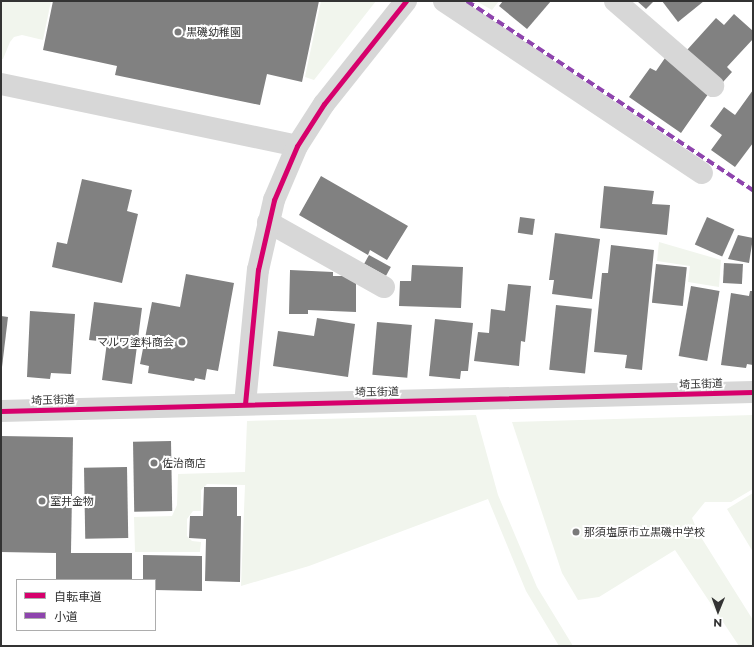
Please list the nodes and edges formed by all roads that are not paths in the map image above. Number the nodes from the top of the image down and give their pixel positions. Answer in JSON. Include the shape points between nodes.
{"nodes":[{"id":1,"x":406,"y":1,"type":"edge"},
{"id":2,"x":444,"y":1,"type":"edge"},
{"id":3,"x":615,"y":1,"type":"edge"},
{"id":4,"x":1,"y":84,"type":"edge"},
{"id":5,"x":713,"y":86,"type":"dead end"},
{"id":6,"x":297,"y":146,"type":"junction"},
{"id":7,"x":702,"y":173,"type":"dead end"},
{"id":8,"x":268,"y":222,"type":"junction"},
{"id":9,"x":384,"y":287,"type":"dead end"},
{"id":10,"x":753,"y":392,"type":"edge"},
{"id":11,"x":245,"y":404,"type":"junction"},
{"id":12,"x":1,"y":411,"type":"edge"}],
"edges":[{"from":1,"to":6,"type":"street","via":[[324,104]]},
{"from":2,"to":7,"type":"street"},
{"from":3,"to":5,"type":"street"},
{"from":4,"to":6,"type":"street"},
{"from":6,"to":8,"type":"street","via":[[274,200]]},
{"from":8,"to":9,"type":"street"},
{"from":8,"to":11,"type":"street","via":[[258,270]]},
{"from":10,"to":11,"type":"street","name":"埼玉街道"},
{"from":11,"to":12,"type":"street","name":"埼玉街道"}]}
